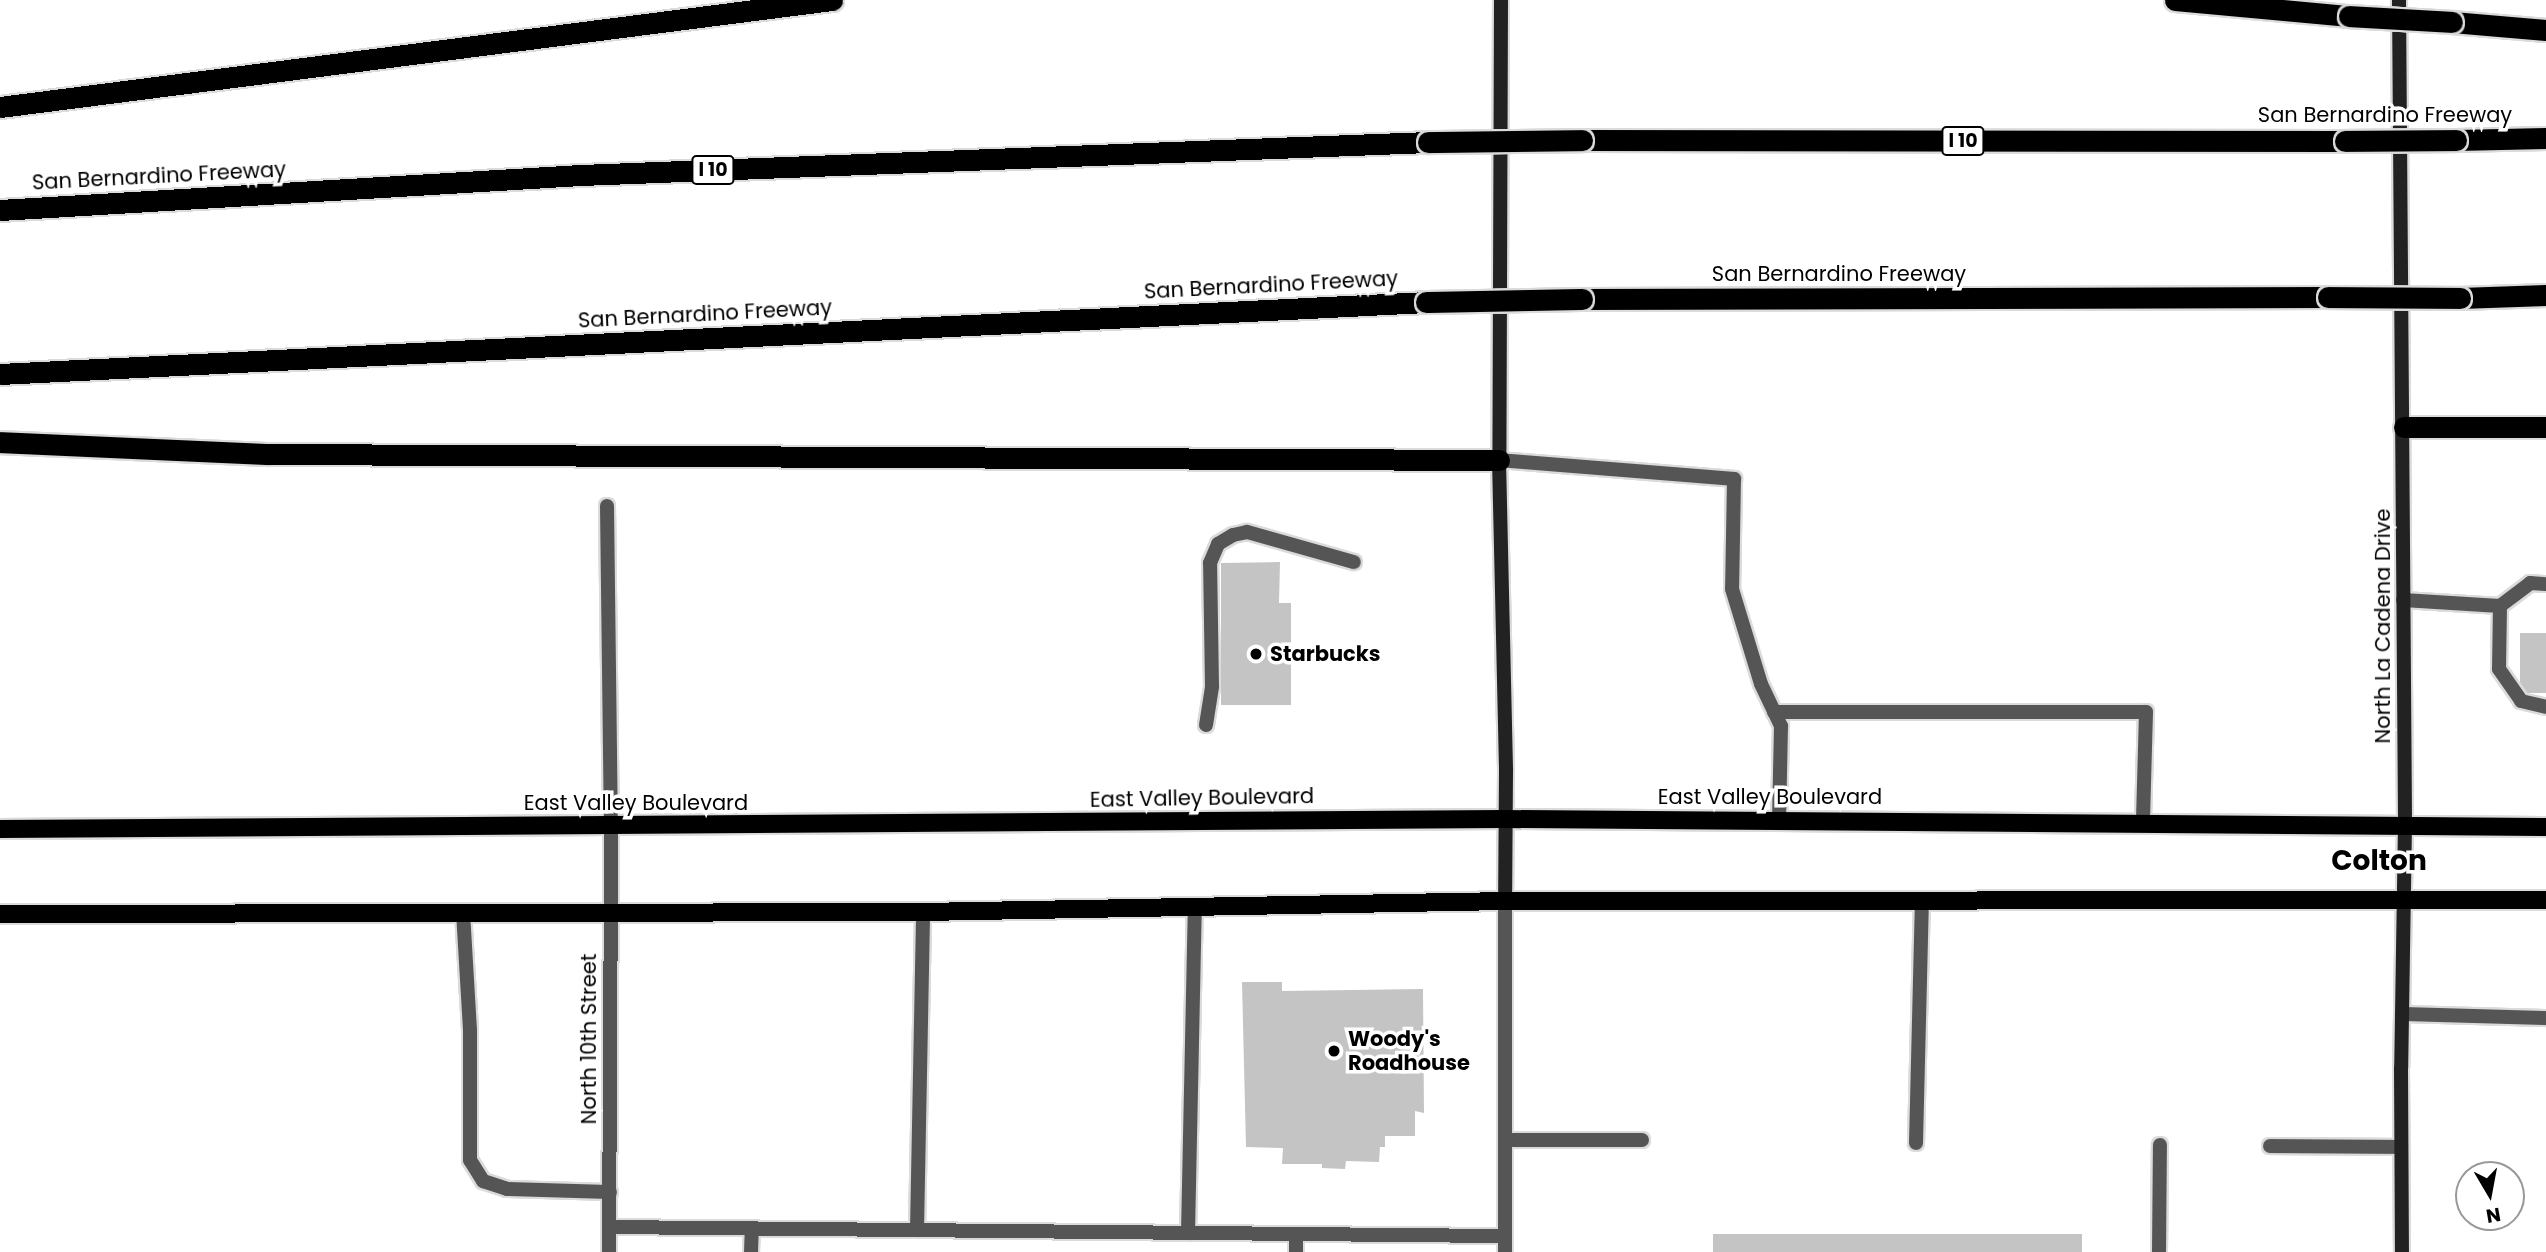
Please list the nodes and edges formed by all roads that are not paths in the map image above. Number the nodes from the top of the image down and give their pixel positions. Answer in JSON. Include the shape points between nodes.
{"nodes":[{"id":1,"x":832,"y":0,"type":"edge"},
{"id":2,"x":1501,"y":0,"type":"edge"},
{"id":3,"x":2175,"y":0,"type":"edge"},
{"id":4,"x":2399,"y":0,"type":"edge"},
{"id":5,"x":2546,"y":30,"type":"edge"},
{"id":6,"x":0,"y":107,"type":"edge"},
{"id":7,"x":2546,"y":138,"type":"edge"},
{"id":8,"x":0,"y":210,"type":"edge"},
{"id":9,"x":2546,"y":295,"type":"edge"},
{"id":10,"x":0,"y":374,"type":"edge"},
{"id":11,"x":2404,"y":426,"type":"junction"},
{"id":12,"x":2546,"y":427,"type":"edge"},
{"id":13,"x":0,"y":442,"type":"edge"},
{"id":14,"x":1499,"y":460,"type":"junction"},
{"id":15,"x":607,"y":506,"type":"dead end"},
{"id":16,"x":1354,"y":562,"type":"dead end"},
{"id":17,"x":2546,"y":584,"type":"edge"},
{"id":18,"x":2403,"y":600,"type":"junction"},
{"id":19,"x":2500,"y":606,"type":"junction"},
{"id":20,"x":2546,"y":707,"type":"edge"},
{"id":21,"x":1774,"y":712,"type":"junction"},
{"id":22,"x":1206,"y":726,"type":"dead end"},
{"id":23,"x":1504,"y":819,"type":"junction"},
{"id":24,"x":1779,"y":819,"type":"junction"},
{"id":25,"x":2143,"y":822,"type":"junction"},
{"id":26,"x":2405,"y":824,"type":"junction"},
{"id":27,"x":611,"y":825,"type":"junction"},
{"id":28,"x":2546,"y":827,"type":"edge"},
{"id":29,"x":0,"y":829,"type":"edge"},
{"id":30,"x":2546,"y":900,"type":"edge"},
{"id":31,"x":1505,"y":901,"type":"junction"},
{"id":32,"x":2403,"y":901,"type":"junction"},
{"id":33,"x":1922,"y":902,"type":"junction"},
{"id":34,"x":1195,"y":907,"type":"junction"},
{"id":35,"x":463,"y":912,"type":"junction"},
{"id":36,"x":923,"y":912,"type":"junction"},
{"id":37,"x":0,"y":914,"type":"edge"},
{"id":38,"x":610,"y":915,"type":"junction"},
{"id":39,"x":2402,"y":1014,"type":"junction"},
{"id":40,"x":2546,"y":1018,"type":"edge"},
{"id":41,"x":1505,"y":1140,"type":"junction"},
{"id":42,"x":1642,"y":1140,"type":"dead end"},
{"id":43,"x":1916,"y":1143,"type":"dead end"},
{"id":44,"x":2160,"y":1145,"type":"dead end"},
{"id":45,"x":2270,"y":1146,"type":"dead end"},
{"id":46,"x":2402,"y":1147,"type":"junction"},
{"id":47,"x":610,"y":1192,"type":"junction"},
{"id":48,"x":609,"y":1227,"type":"junction"},
{"id":49,"x":752,"y":1229,"type":"junction"},
{"id":50,"x":918,"y":1230,"type":"junction"},
{"id":51,"x":1188,"y":1233,"type":"junction"},
{"id":52,"x":1296,"y":1234,"type":"junction"},
{"id":53,"x":1505,"y":1236,"type":"junction"},
{"id":54,"x":609,"y":1252,"type":"edge"},
{"id":55,"x":751,"y":1252,"type":"edge"},
{"id":56,"x":1296,"y":1252,"type":"edge"},
{"id":57,"x":1506,"y":1252,"type":"edge"},
{"id":58,"x":2159,"y":1252,"type":"edge"},
{"id":59,"x":2402,"y":1252,"type":"edge"}],
"edges":[{"from":1,"to":6,"type":"highway"},
{"from":2,"to":14,"type":"main road"},
{"from":3,"to":5,"type":"highway","bridge":true},
{"from":4,"to":11,"type":"main road","name":"North La Cadena Drive"},
{"from":7,"to":8,"type":"highway","name":"San Bernardino Freeway","number":"I 10","bridge":true,"via":[[1427,142],[582,175]]},
{"from":9,"to":10,"type":"highway","name":"San Bernardino Freeway","bridge":true,"via":[[1426,302]]},
{"from":11,"to":12,"type":"highway"},
{"from":11,"to":18,"type":"main road","name":"North La Cadena Drive"},
{"from":13,"to":14,"type":"highway","via":[[267,454]]},
{"from":14,"to":21,"type":"street","via":[[1734,479],[1732,589]]},
{"from":14,"to":23,"type":"main road"},
{"from":15,"to":27,"type":"street","name":"North 10th Street"},
{"from":16,"to":22,"type":"street","via":[[1247,532],[1218,544],[1210,563],[1212,686]]},
{"from":17,"to":19,"type":"street","via":[[2530,583]]},
{"from":18,"to":19,"type":"street"},
{"from":18,"to":26,"type":"main road","name":"North La Cadena Drive"},
{"from":19,"to":20,"type":"street","via":[[2499,669],[2521,701]]},
{"from":21,"to":24,"type":"street","via":[[1781,726]]},
{"from":21,"to":25,"type":"street","via":[[2146,712]]},
{"from":23,"to":24,"type":"main road","name":"East Valley Boulevard"},
{"from":23,"to":27,"type":"main road","name":"East Valley Boulevard"},
{"from":23,"to":31,"type":"main road"},
{"from":24,"to":25,"type":"main road","name":"East Valley Boulevard"},
{"from":25,"to":26,"type":"main road","name":"East Valley Boulevard"},
{"from":26,"to":28,"type":"main road","name":"East Valley Boulevard"},
{"from":26,"to":32,"type":"main road","name":"North La Cadena Drive"},
{"from":27,"to":29,"type":"main road","name":"East Valley Boulevard"},
{"from":27,"to":38,"type":"street","name":"North 10th Street"},
{"from":30,"to":32,"type":"main road"},
{"from":31,"to":33,"type":"main road"},
{"from":31,"to":34,"type":"main road"},
{"from":31,"to":41,"type":"street"},
{"from":32,"to":33,"type":"main road"},
{"from":32,"to":39,"type":"main road","name":"North La Cadena Drive"},
{"from":33,"to":43,"type":"street"},
{"from":34,"to":36,"type":"main road"},
{"from":34,"to":51,"type":"street"},
{"from":35,"to":37,"type":"main road"},
{"from":35,"to":38,"type":"main road"},
{"from":35,"to":47,"type":"street","via":[[470,1031],[470,1160],[484,1181],[507,1189]]},
{"from":36,"to":38,"type":"main road"},
{"from":36,"to":50,"type":"street"},
{"from":38,"to":47,"type":"street","name":"North 10th Street"},
{"from":39,"to":40,"type":"street"},
{"from":39,"to":46,"type":"main road","name":"North La Cadena Drive"},
{"from":41,"to":42,"type":"street"},
{"from":41,"to":53,"type":"street"},
{"from":44,"to":58,"type":"street"},
{"from":45,"to":46,"type":"street"},
{"from":46,"to":59,"type":"main road","name":"North La Cadena Drive"},
{"from":47,"to":48,"type":"street","name":"North 10th Street"},
{"from":48,"to":49,"type":"street"},
{"from":48,"to":54,"type":"street","name":"North 10th Street"},
{"from":49,"to":50,"type":"street"},
{"from":49,"to":55,"type":"street"},
{"from":50,"to":51,"type":"street"},
{"from":51,"to":52,"type":"street"},
{"from":52,"to":53,"type":"street"},
{"from":52,"to":56,"type":"street"},
{"from":53,"to":57,"type":"street"}]}
